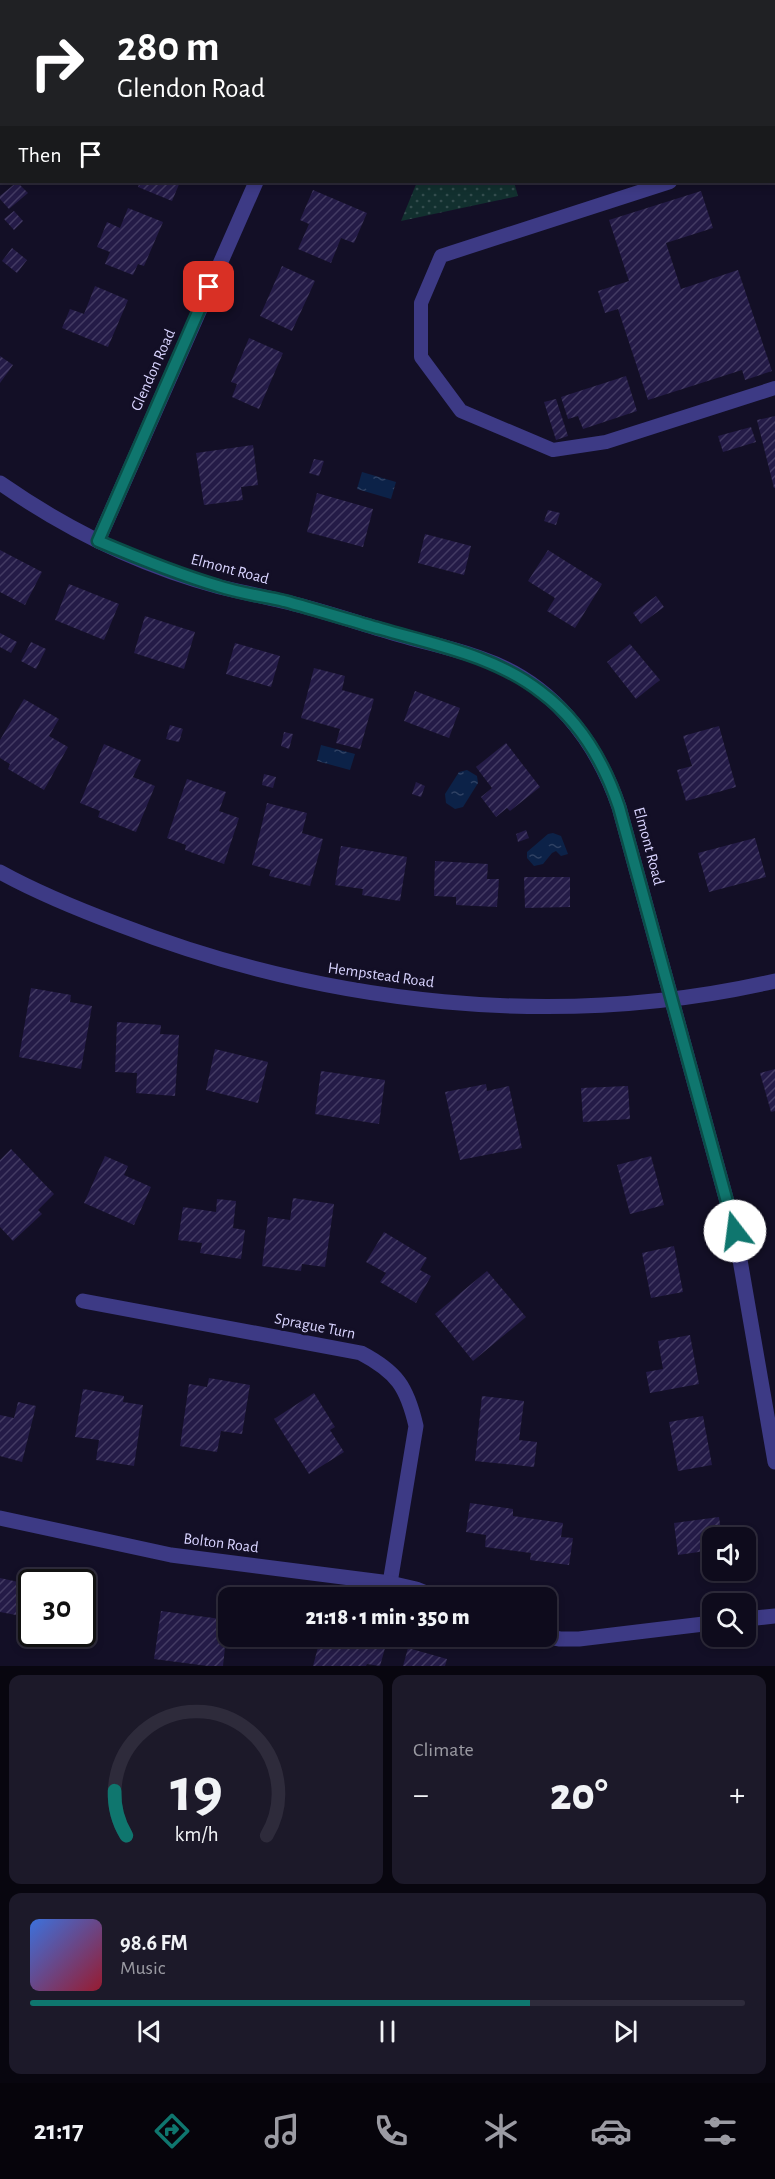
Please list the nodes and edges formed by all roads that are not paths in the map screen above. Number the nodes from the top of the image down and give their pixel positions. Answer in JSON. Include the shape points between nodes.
{"nodes":[{"id":1,"x":256,"y":183,"type":"edge"},
{"id":2,"x":667,"y":183,"type":"edge"},
{"id":3,"x":775,"y":388,"type":"edge"},
{"id":4,"x":0,"y":483,"type":"edge"},
{"id":5,"x":98,"y":541,"type":"junction"},
{"id":6,"x":0,"y":872,"type":"edge"},
{"id":7,"x":775,"y":981,"type":"edge"},
{"id":8,"x":672,"y":999,"type":"junction"},
{"id":9,"x":83,"y":1301,"type":"dead end"},
{"id":10,"x":775,"y":1462,"type":"edge"},
{"id":11,"x":0,"y":1518,"type":"edge"},
{"id":12,"x":390,"y":1582,"type":"junction"},
{"id":13,"x":409,"y":1587,"type":"edge"},
{"id":14,"x":775,"y":1616,"type":"edge"},
{"id":15,"x":756,"y":1618,"type":"edge"},
{"id":16,"x":702,"y":1624,"type":"edge"},
{"id":17,"x":557,"y":1638,"type":"edge"}],
"edges":[{"from":1,"to":5,"type":"street","name":"Glendon Road"},
{"from":2,"to":3,"type":"lane","via":[[441,256],[421,303],[421,357],[461,411],[553,450],[606,442]]},
{"from":4,"to":5,"type":"street","name":"Elmont Road"},
{"from":5,"to":8,"type":"street","name":"Elmont Road","via":[[219,587],[284,601],[484,659],[542,692],[568,715],[594,749],[612,784]]},
{"from":6,"to":8,"type":"street","name":"Hempstead Road","via":[[81,910],[159,940],[239,965],[321,984],[403,998],[488,1005],[561,1007]]},
{"from":7,"to":8,"type":"street","name":"Hempstead Road"},
{"from":8,"to":10,"type":"street","name":"Elmont Road","via":[[735,1231]]},
{"from":9,"to":12,"type":"street","name":"Sprague Turn","via":[[361,1353],[381,1364],[405,1391],[416,1426]]},
{"from":11,"to":12,"type":"street","name":"Bolton Road","via":[[171,1555]]},
{"from":12,"to":13,"type":"street","name":"Bolton Road"},
{"from":14,"to":15,"type":"street"},
{"from":16,"to":17,"type":"street"}]}
